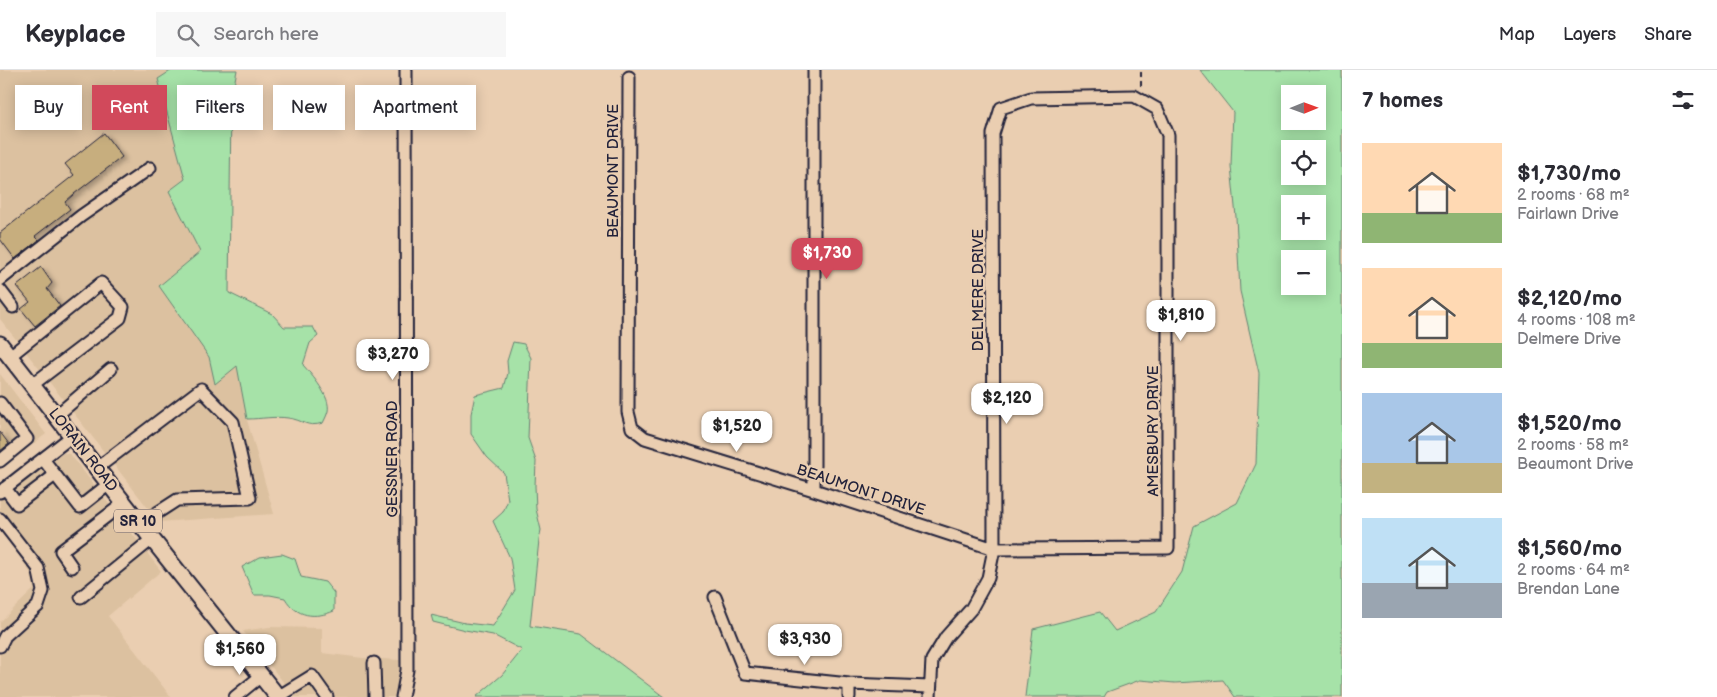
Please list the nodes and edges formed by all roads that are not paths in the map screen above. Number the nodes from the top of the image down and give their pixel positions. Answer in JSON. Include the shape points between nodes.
{"nodes":[{"id":1,"x":406,"y":70,"type":"edge"},
{"id":2,"x":814,"y":70,"type":"edge"},
{"id":3,"x":628,"y":77,"type":"dead end"},
{"id":4,"x":1168,"y":135,"type":"joint"},
{"id":5,"x":150,"y":168,"type":"dead end"},
{"id":6,"x":0,"y":280,"type":"edge"},
{"id":7,"x":0,"y":290,"type":"edge"},
{"id":8,"x":13,"y":307,"type":"dead end"},
{"id":9,"x":4,"y":353,"type":"edge"},
{"id":10,"x":111,"y":369,"type":"dead end"},
{"id":11,"x":32,"y":385,"type":"junction"},
{"id":12,"x":0,"y":403,"type":"edge"},
{"id":13,"x":56,"y":416,"type":"junction"},
{"id":14,"x":72,"y":436,"type":"junction"},
{"id":15,"x":43,"y":458,"type":"junction"},
{"id":16,"x":0,"y":461,"type":"edge"},
{"id":17,"x":97,"y":468,"type":"junction"},
{"id":18,"x":56,"y":475,"type":"junction"},
{"id":19,"x":109,"y":484,"type":"junction"},
{"id":20,"x":3,"y":490,"type":"edge"},
{"id":21,"x":814,"y":490,"type":"junction"},
{"id":22,"x":124,"y":503,"type":"junction"},
{"id":23,"x":0,"y":519,"type":"edge"},
{"id":24,"x":140,"y":524,"type":"junction"},
{"id":25,"x":152,"y":539,"type":"junction"},
{"id":26,"x":1168,"y":548,"type":"joint"},
{"id":27,"x":994,"y":549,"type":"junction"},
{"id":28,"x":72,"y":567,"type":"dead end"},
{"id":29,"x":81,"y":597,"type":"dead end"},
{"id":30,"x":715,"y":598,"type":"dead end"},
{"id":31,"x":0,"y":646,"type":"edge"},
{"id":32,"x":374,"y":663,"type":"dead end"},
{"id":33,"x":261,"y":676,"type":"junction"},
{"id":34,"x":849,"y":684,"type":"junction"},
{"id":35,"x":930,"y":692,"type":"edge"},
{"id":36,"x":235,"y":697,"type":"edge"},
{"id":37,"x":278,"y":697,"type":"edge"},
{"id":38,"x":327,"y":697,"type":"edge"},
{"id":39,"x":375,"y":697,"type":"edge"},
{"id":40,"x":402,"y":697,"type":"edge"},
{"id":41,"x":849,"y":697,"type":"edge"}],
"edges":[{"from":1,"to":40,"type":"street","name":"GESSNER ROAD","via":[[407,670]]},
{"from":2,"to":21,"type":"street"},
{"from":3,"to":21,"type":"street","name":"BEAUMONT DRIVE","via":[[628,412],[632,428],[645,438]]},
{"from":4,"to":26,"type":"street","name":"AMESBURY DRIVE"},
{"from":4,"to":27,"type":"street","name":"DELMERE DRIVE","via":[[1157,109],[1134,96],[1031,98],[1001,108],[993,134]]},
{"from":5,"to":6,"type":"street"},
{"from":7,"to":8,"type":"street"},
{"from":9,"to":11,"type":"main road","name":"LORAIN ROAD","number":"SR 10"},
{"from":9,"to":11,"type":"street","via":[[101,283],[122,307],[120,318]]},
{"from":10,"to":13,"type":"street"},
{"from":11,"to":13,"type":"main road","name":"LORAIN ROAD","number":"SR 10"},
{"from":12,"to":16,"type":"street","via":[[27,439]]},
{"from":13,"to":14,"type":"main road","name":"LORAIN ROAD","number":"SR 10"},
{"from":14,"to":15,"type":"street"},
{"from":14,"to":17,"type":"main road","name":"LORAIN ROAD","number":"SR 10"},
{"from":15,"to":18,"type":"street"},
{"from":15,"to":20,"type":"street"},
{"from":17,"to":19,"type":"main road","name":"LORAIN ROAD","number":"SR 10"},
{"from":17,"to":24,"type":"street","via":[[201,389],[233,422],[250,498],[177,500]]},
{"from":18,"to":19,"type":"street","via":[[80,507]]},
{"from":18,"to":20,"type":"street","via":[[17,504]]},
{"from":19,"to":22,"type":"main road","name":"LORAIN ROAD","number":"SR 10"},
{"from":21,"to":27,"type":"street","name":"BEAUMONT DRIVE"},
{"from":22,"to":24,"type":"main road","name":"LORAIN ROAD","number":"SR 10"},
{"from":22,"to":28,"type":"street","via":[[60,551]]},
{"from":23,"to":31,"type":"street","via":[[38,568],[43,591],[38,606],[5,636]]},
{"from":24,"to":25,"type":"main road","name":"LORAIN ROAD","number":"SR 10"},
{"from":25,"to":29,"type":"street"},
{"from":25,"to":33,"type":"main road","name":"LORAIN ROAD","number":"SR 10"},
{"from":26,"to":27,"type":"street","name":"BEAUMONT DRIVE"},
{"from":27,"to":35,"type":"street","name":"DELMERE DRIVE","via":[[988,578],[971,609],[946,637],[932,660]]},
{"from":30,"to":34,"type":"street","via":[[745,673]]},
{"from":32,"to":39,"type":"street"},
{"from":33,"to":36,"type":"street"},
{"from":33,"to":37,"type":"main road","name":"LORAIN ROAD","number":"SR 10"},
{"from":34,"to":35,"type":"street"},
{"from":34,"to":41,"type":"street"},
{"from":37,"to":38,"type":"street","via":[[312,676]]}]}
